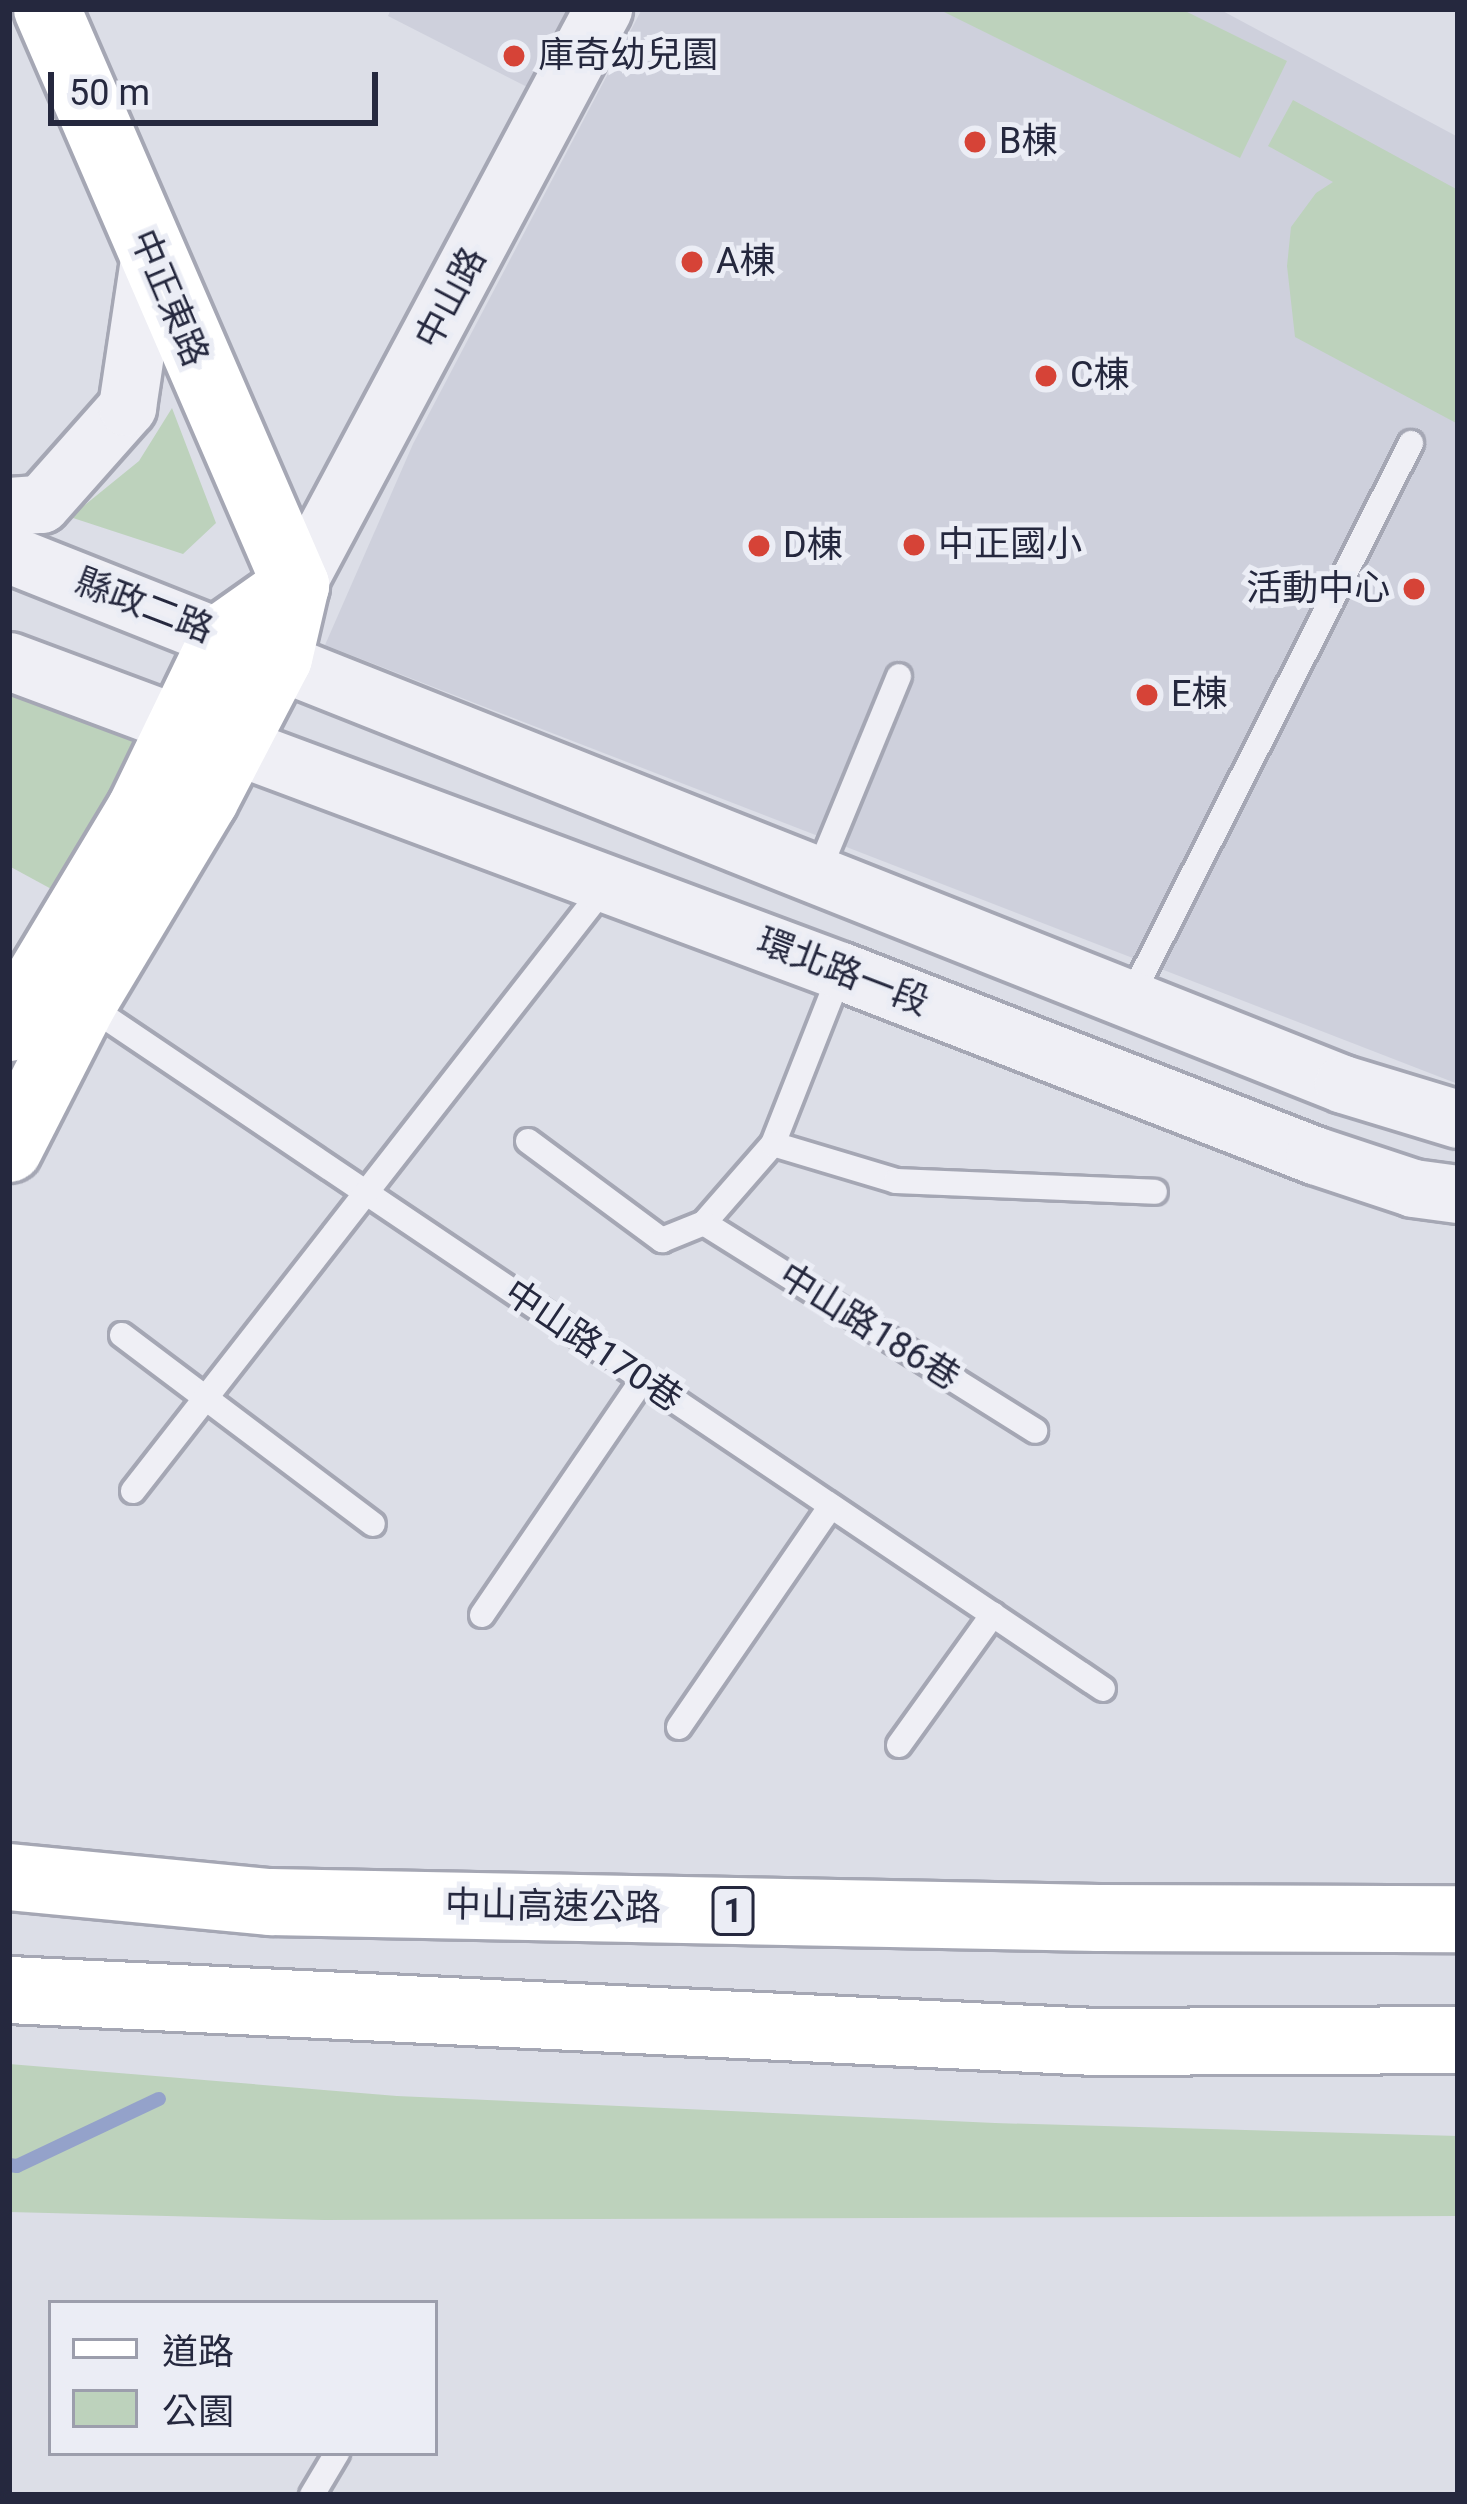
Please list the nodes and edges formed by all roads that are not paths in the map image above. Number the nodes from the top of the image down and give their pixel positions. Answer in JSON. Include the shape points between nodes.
{"nodes":[{"id":1,"x":47,"y":9,"type":"edge"},
{"id":2,"x":602,"y":9,"type":"edge"},
{"id":3,"x":150,"y":254,"type":"junction"},
{"id":4,"x":1411,"y":442,"type":"dead end"},
{"id":5,"x":9,"y":506,"type":"edge"},
{"id":6,"x":9,"y":554,"type":"edge"},
{"id":7,"x":296,"y":585,"type":"junction"},
{"id":8,"x":251,"y":647,"type":"junction"},
{"id":9,"x":9,"y":661,"type":"edge"},
{"id":10,"x":899,"y":676,"type":"dead end"},
{"id":11,"x":204,"y":735,"type":"junction"},
{"id":12,"x":817,"y":874,"type":"junction"},
{"id":13,"x":607,"y":884,"type":"junction"},
{"id":14,"x":841,"y":971,"type":"junction"},
{"id":15,"x":1130,"y":999,"type":"junction"},
{"id":16,"x":33,"y":1002,"type":"edge"},
{"id":17,"x":1458,"y":1119,"type":"edge"},
{"id":18,"x":528,"y":1141,"type":"dead end"},
{"id":19,"x":773,"y":1144,"type":"junction"},
{"id":20,"x":9,"y":1149,"type":"edge"},
{"id":21,"x":366,"y":1192,"type":"junction"},
{"id":22,"x":1155,"y":1192,"type":"dead end"},
{"id":23,"x":1458,"y":1195,"type":"edge"},
{"id":24,"x":704,"y":1223,"type":"junction"},
{"id":25,"x":122,"y":1334,"type":"dead end"},
{"id":26,"x":644,"y":1379,"type":"junction"},
{"id":27,"x":206,"y":1398,"type":"junction"},
{"id":28,"x":1035,"y":1431,"type":"dead end"},
{"id":29,"x":133,"y":1491,"type":"dead end"},
{"id":30,"x":831,"y":1506,"type":"junction"},
{"id":31,"x":373,"y":1524,"type":"dead end"},
{"id":32,"x":993,"y":1614,"type":"junction"},
{"id":33,"x":482,"y":1615,"type":"dead end"},
{"id":34,"x":1102,"y":1689,"type":"dead end"},
{"id":35,"x":679,"y":1727,"type":"dead end"},
{"id":36,"x":899,"y":1745,"type":"dead end"},
{"id":37,"x":9,"y":1877,"type":"edge"},
{"id":38,"x":1458,"y":1919,"type":"edge"},
{"id":39,"x":9,"y":1990,"type":"edge"},
{"id":40,"x":1458,"y":2040,"type":"edge"},
{"id":41,"x":335,"y":2456,"type":"edge"},
{"id":42,"x":312,"y":2495,"type":"edge"}],
"edges":[{"from":1,"to":3,"type":"main road","name":"中正東路"},
{"from":2,"to":7,"type":"street","name":"中山路"},
{"from":3,"to":5,"type":"street","via":[[127,407],[40,504]]},
{"from":3,"to":7,"type":"main road","name":"中正東路"},
{"from":4,"to":15,"type":"lane"},
{"from":6,"to":8,"type":"street","name":"縣政二路"},
{"from":7,"to":8,"type":"main road","name":"中山路"},
{"from":8,"to":11,"type":"main road","name":"中山路"},
{"from":8,"to":12,"type":"street"},
{"from":9,"to":11,"type":"street"},
{"from":10,"to":12,"type":"lane"},
{"from":11,"to":13,"type":"street","name":"環北路一段"},
{"from":11,"to":16,"type":"main road","name":"中山路","via":[[205,800]]},
{"from":12,"to":15,"type":"street"},
{"from":13,"to":14,"type":"street","name":"環北路一段"},
{"from":13,"to":21,"type":"lane"},
{"from":14,"to":19,"type":"lane"},
{"from":14,"to":23,"type":"street","name":"環北路一段","via":[[1314,1155]]},
{"from":15,"to":17,"type":"street","via":[[1343,1084]]},
{"from":16,"to":20,"type":"main road","name":"中山路"},
{"from":16,"to":21,"type":"lane","name":"中山路170巷"},
{"from":18,"to":24,"type":"lane","via":[[662,1240]]},
{"from":19,"to":22,"type":"lane","via":[[896,1181]]},
{"from":19,"to":24,"type":"lane"},
{"from":21,"to":26,"type":"lane","name":"中山路170巷"},
{"from":21,"to":27,"type":"lane"},
{"from":24,"to":28,"type":"lane","name":"中山路186巷"},
{"from":25,"to":27,"type":"lane"},
{"from":26,"to":30,"type":"lane","name":"中山路170巷"},
{"from":26,"to":33,"type":"lane"},
{"from":27,"to":29,"type":"lane"},
{"from":27,"to":31,"type":"lane"},
{"from":30,"to":32,"type":"lane","name":"中山路170巷"},
{"from":30,"to":35,"type":"lane"},
{"from":32,"to":34,"type":"lane","name":"中山路170巷"},
{"from":32,"to":36,"type":"lane"},
{"from":37,"to":38,"type":"main road","name":"中山高速公路","number":"1","via":[[270,1902]]},
{"from":39,"to":40,"type":"main road","via":[[1096,2042]]},
{"from":41,"to":42,"type":"lane"}]}
